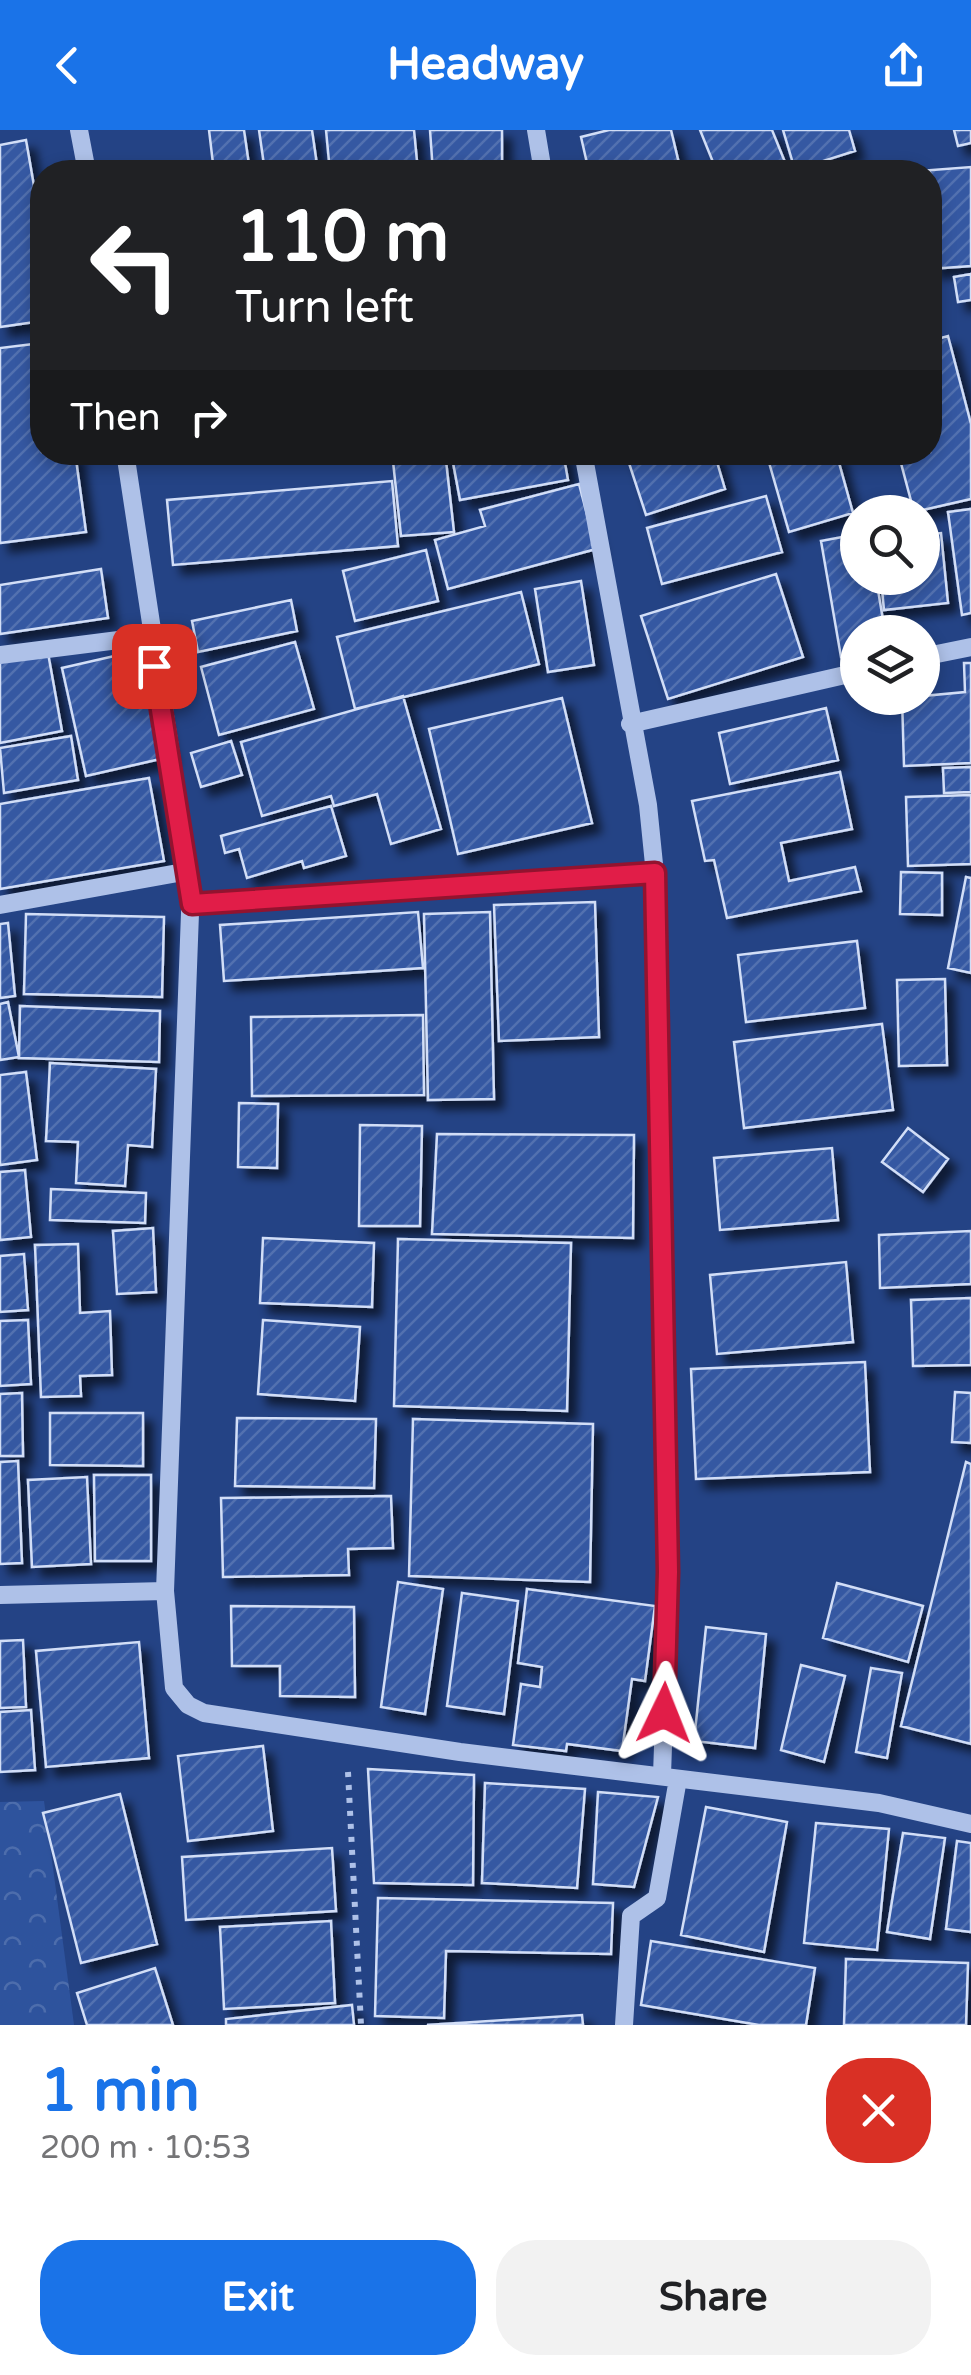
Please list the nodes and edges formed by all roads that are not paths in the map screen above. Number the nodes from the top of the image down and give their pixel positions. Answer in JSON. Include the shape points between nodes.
{"nodes":[{"id":1,"x":79,"y":130,"type":"edge"},
{"id":2,"x":536,"y":130,"type":"edge"},
{"id":3,"x":85,"y":160,"type":"edge"},
{"id":4,"x":540,"y":160,"type":"edge"},
{"id":5,"x":126,"y":465,"type":"edge"},
{"id":6,"x":585,"y":465,"type":"edge"},
{"id":7,"x":150,"y":636,"type":"junction"},
{"id":8,"x":971,"y":647,"type":"edge"},
{"id":9,"x":940,"y":653,"type":"edge"},
{"id":10,"x":0,"y":654,"type":"edge"},
{"id":11,"x":840,"y":676,"type":"edge"},
{"id":12,"x":630,"y":724,"type":"junction"},
{"id":13,"x":189,"y":871,"type":"junction"},
{"id":14,"x":655,"y":873,"type":"junction"},
{"id":15,"x":192,"y":904,"type":"junction"},
{"id":16,"x":0,"y":905,"type":"edge"},
{"id":17,"x":166,"y":1591,"type":"junction"},
{"id":18,"x":0,"y":1595,"type":"edge"},
{"id":19,"x":670,"y":1777,"type":"junction"},
{"id":20,"x":971,"y":1824,"type":"edge"},
{"id":21,"x":624,"y":2025,"type":"edge"}],
"edges":[{"from":1,"to":3,"type":"street"},
{"from":2,"to":4,"type":"street"},
{"from":5,"to":7,"type":"street"},
{"from":6,"to":12,"type":"street"},
{"from":7,"to":10,"type":"street"},
{"from":7,"to":13,"type":"street"},
{"from":8,"to":9,"type":"street"},
{"from":11,"to":12,"type":"street"},
{"from":12,"to":14,"type":"street"},
{"from":13,"to":15,"type":"street"},
{"from":13,"to":16,"type":"street"},
{"from":14,"to":15,"type":"street"},
{"from":14,"to":19,"type":"street"},
{"from":15,"to":17,"type":"street"},
{"from":17,"to":18,"type":"street"},
{"from":17,"to":19,"type":"street","via":[[174,1688],[204,1713]]},
{"from":19,"to":20,"type":"street","via":[[879,1803]]},
{"from":19,"to":21,"type":"street","via":[[657,1898],[631,1916]]}]}
